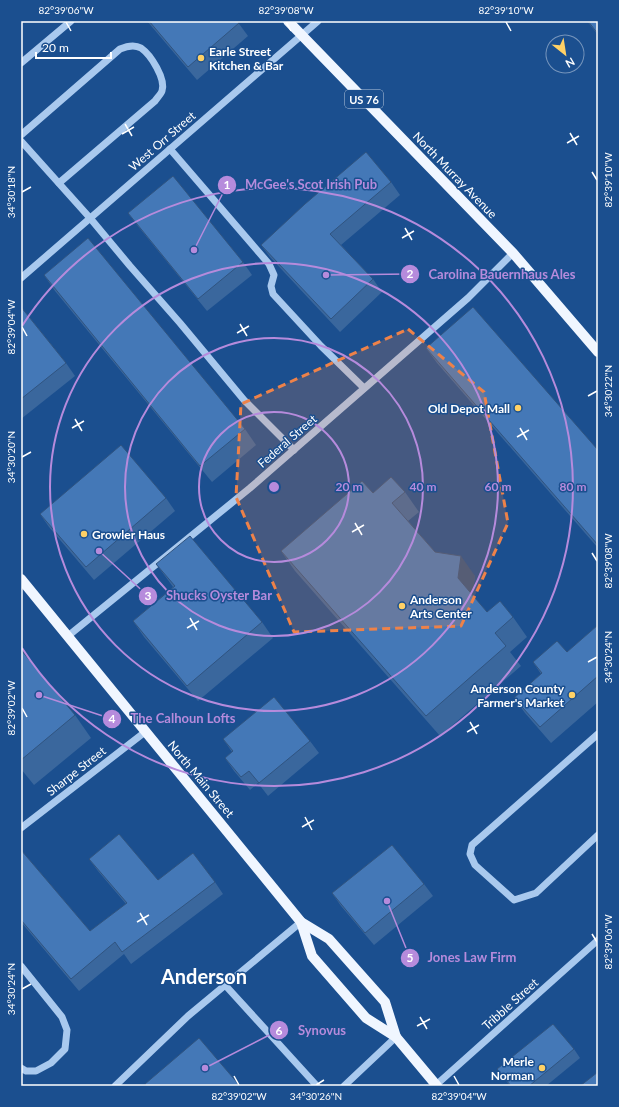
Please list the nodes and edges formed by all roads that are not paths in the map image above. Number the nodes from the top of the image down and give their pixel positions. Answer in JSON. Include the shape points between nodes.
{"nodes":[{"id":1,"x":70,"y":21,"type":"edge"},
{"id":2,"x":288,"y":21,"type":"edge"},
{"id":3,"x":318,"y":21,"type":"edge"},
{"id":4,"x":21,"y":63,"type":"edge"},
{"id":5,"x":21,"y":135,"type":"edge"},
{"id":6,"x":21,"y":141,"type":"edge"},
{"id":7,"x":170,"y":149,"type":"junction"},
{"id":8,"x":59,"y":183,"type":"junction"},
{"id":9,"x":90,"y":218,"type":"junction"},
{"id":10,"x":513,"y":253,"type":"junction"},
{"id":11,"x":21,"y":278,"type":"edge"},
{"id":12,"x":598,"y":352,"type":"edge"},
{"id":13,"x":364,"y":388,"type":"junction"},
{"id":14,"x":294,"y":450,"type":"junction"},
{"id":15,"x":21,"y":579,"type":"edge"},
{"id":16,"x":68,"y":636,"type":"junction"},
{"id":17,"x":145,"y":732,"type":"junction"},
{"id":18,"x":598,"y":734,"type":"edge"},
{"id":19,"x":21,"y":828,"type":"edge"},
{"id":20,"x":598,"y":835,"type":"edge"},
{"id":21,"x":301,"y":922,"type":"junction"},
{"id":22,"x":598,"y":940,"type":"edge"},
{"id":23,"x":21,"y":966,"type":"edge"},
{"id":24,"x":225,"y":985,"type":"junction"},
{"id":25,"x":396,"y":1037,"type":"junction"},
{"id":26,"x":21,"y":1068,"type":"edge"},
{"id":27,"x":115,"y":1086,"type":"edge"},
{"id":28,"x":317,"y":1086,"type":"edge"},
{"id":29,"x":344,"y":1086,"type":"edge"},
{"id":30,"x":437,"y":1086,"type":"edge"}],
"edges":[{"from":1,"to":4,"type":"street"},
{"from":2,"to":10,"type":"main road","name":"North Murray Avenue","number":"US 76"},
{"from":3,"to":7,"type":"street","name":"West Orr Street"},
{"from":5,"to":8,"type":"street","via":[[120,48],[129,45],[140,48],[149,57],[163,81],[162,92],[155,101]]},
{"from":6,"to":8,"type":"street"},
{"from":7,"to":9,"type":"street","name":"West Orr Street"},
{"from":7,"to":13,"type":"street","via":[[269,264],[274,275],[272,294]]},
{"from":8,"to":9,"type":"street"},
{"from":9,"to":11,"type":"street","name":"West Orr Street"},
{"from":9,"to":14,"type":"street","via":[[244,400]]},
{"from":10,"to":12,"type":"main road","name":"North Murray Avenue","number":"US 76"},
{"from":10,"to":13,"type":"street","name":"Federal Street","via":[[468,298]]},
{"from":13,"to":14,"type":"street","name":"Federal Street"},
{"from":14,"to":16,"type":"street","name":"Federal Street"},
{"from":15,"to":16,"type":"main road","name":"North Main Street"},
{"from":16,"to":17,"type":"main road","name":"North Main Street"},
{"from":17,"to":19,"type":"street","name":"Sharpe Street"},
{"from":17,"to":21,"type":"main road","name":"North Main Street"},
{"from":18,"to":20,"type":"street","via":[[472,845],[470,854],[475,865],[514,900],[536,893]]},
{"from":21,"to":24,"type":"street"},
{"from":21,"to":25,"type":"main road","name":"North Main Street","via":[[312,956],[366,1018]]},
{"from":21,"to":25,"type":"main road","name":"North Main Street","via":[[329,939],[385,1002]]},
{"from":22,"to":30,"type":"street","name":"Tribble Street"},
{"from":23,"to":26,"type":"street","via":[[62,1017],[67,1030],[65,1049],[51,1063],[36,1071]]},
{"from":24,"to":27,"type":"street","via":[[188,1016]]},
{"from":24,"to":28,"type":"street"},
{"from":25,"to":29,"type":"street"},
{"from":25,"to":30,"type":"main road","name":"North Main Street"}]}
